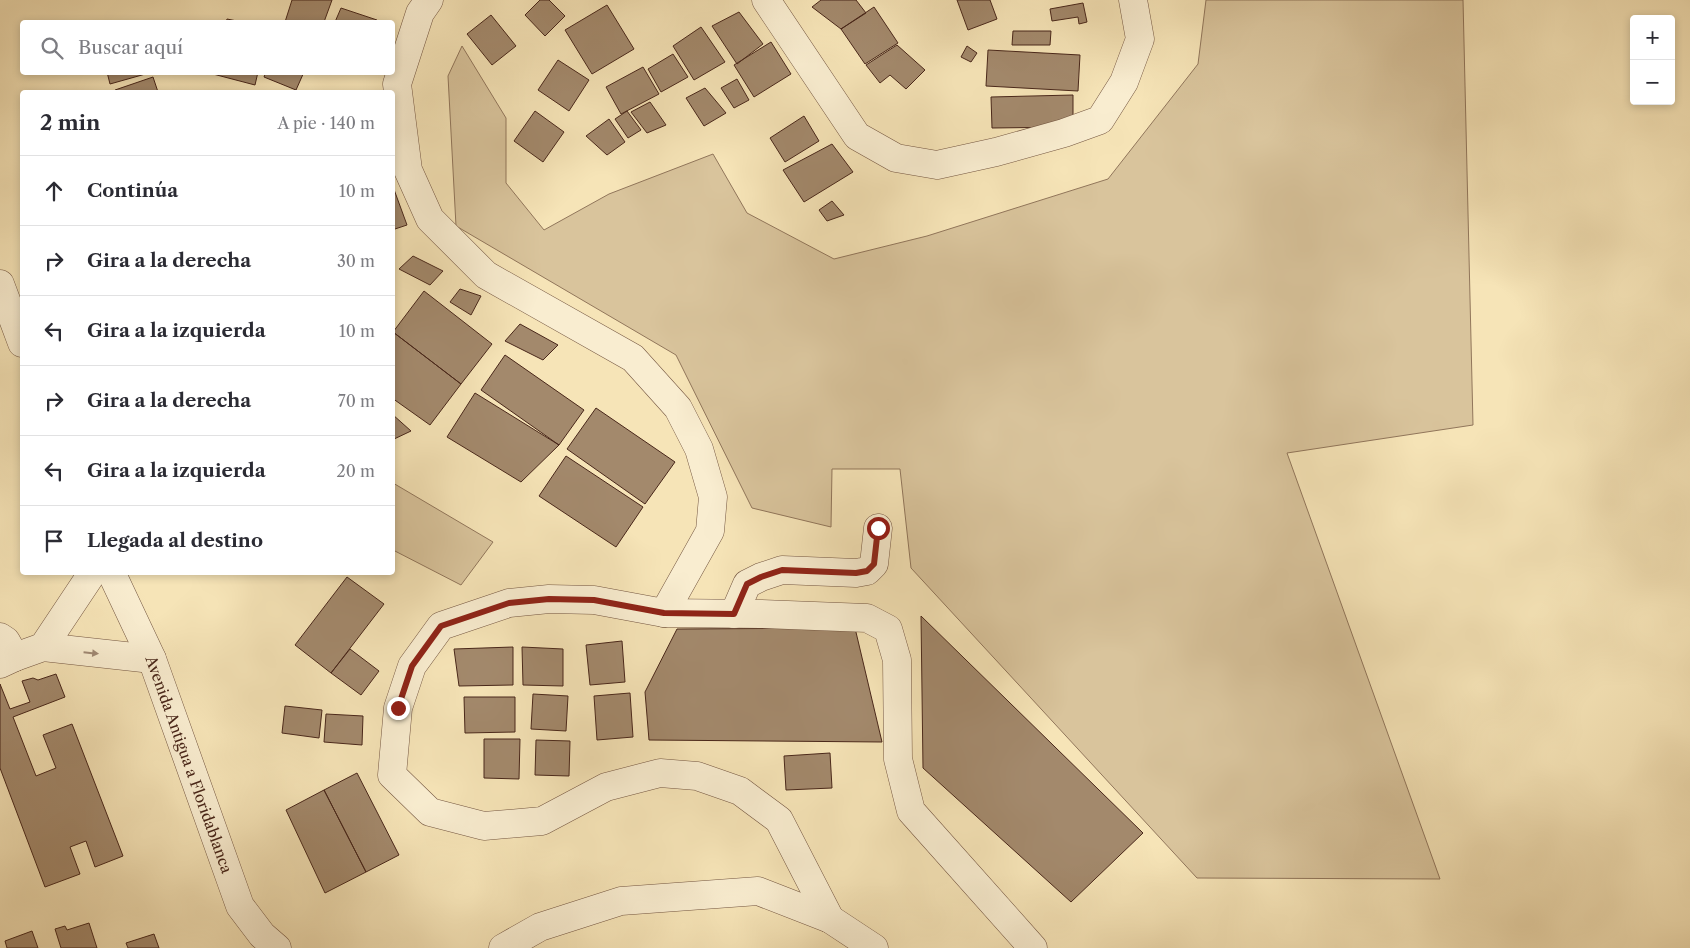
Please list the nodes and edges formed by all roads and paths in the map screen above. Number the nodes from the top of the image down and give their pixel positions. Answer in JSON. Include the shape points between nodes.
{"nodes":[{"id":1,"x":429,"y":0,"type":"edge"},
{"id":2,"x":766,"y":0,"type":"edge"},
{"id":3,"x":1133,"y":0,"type":"edge"},
{"id":4,"x":0,"y":284,"type":"edge"},
{"id":5,"x":20,"y":338,"type":"edge"},
{"id":6,"x":878,"y":528,"type":"dead end"},
{"id":7,"x":91,"y":575,"type":"edge"},
{"id":8,"x":112,"y":575,"type":"edge"},
{"id":9,"x":664,"y":613,"type":"junction"},
{"id":10,"x":734,"y":614,"type":"junction"},
{"id":11,"x":43,"y":647,"type":"junction"},
{"id":12,"x":5,"y":652,"type":"edge"},
{"id":13,"x":152,"y":659,"type":"junction"},
{"id":14,"x":830,"y":919,"type":"junction"},
{"id":15,"x":277,"y":948,"type":"edge"},
{"id":16,"x":503,"y":948,"type":"edge"},
{"id":17,"x":874,"y":948,"type":"edge"},
{"id":18,"x":1033,"y":948,"type":"edge"}],
"edges":[{"from":1,"to":9,"type":"street","via":[[420,13],[397,84],[408,170],[430,219],[486,275],[633,358],[678,408],[699,449],[713,497],[710,531]]},
{"from":2,"to":3,"type":"street","via":[[857,136],[896,158],[936,165],[996,152],[1100,120],[1124,82],[1140,39]]},
{"from":4,"to":5,"type":"street"},
{"from":6,"to":10,"type":"street","via":[[874,564],[867,571],[782,570],[747,584]]},
{"from":7,"to":11,"type":"street"},
{"from":8,"to":13,"type":"street","name":"Avenida Antigua a Floridablanca"},
{"from":9,"to":10,"type":"street"},
{"from":9,"to":14,"type":"street","via":[[594,600],[549,599],[509,603],[441,626],[412,666],[398,708],[392,775],[430,812],[484,826],[542,821],[606,787],[660,773],[697,776],[740,790],[779,820]]},
{"from":10,"to":18,"type":"street","via":[[867,618],[888,629],[897,660],[898,759],[911,811]]},
{"from":11,"to":12,"type":"street"},
{"from":11,"to":13,"type":"street","one_way":true},
{"from":13,"to":15,"type":"street","name":"Avenida Antigua a Floridablanca","via":[[240,906],[262,935]]},
{"from":14,"to":16,"type":"street","via":[[758,892],[621,901],[540,928]]},
{"from":14,"to":17,"type":"street"}]}
